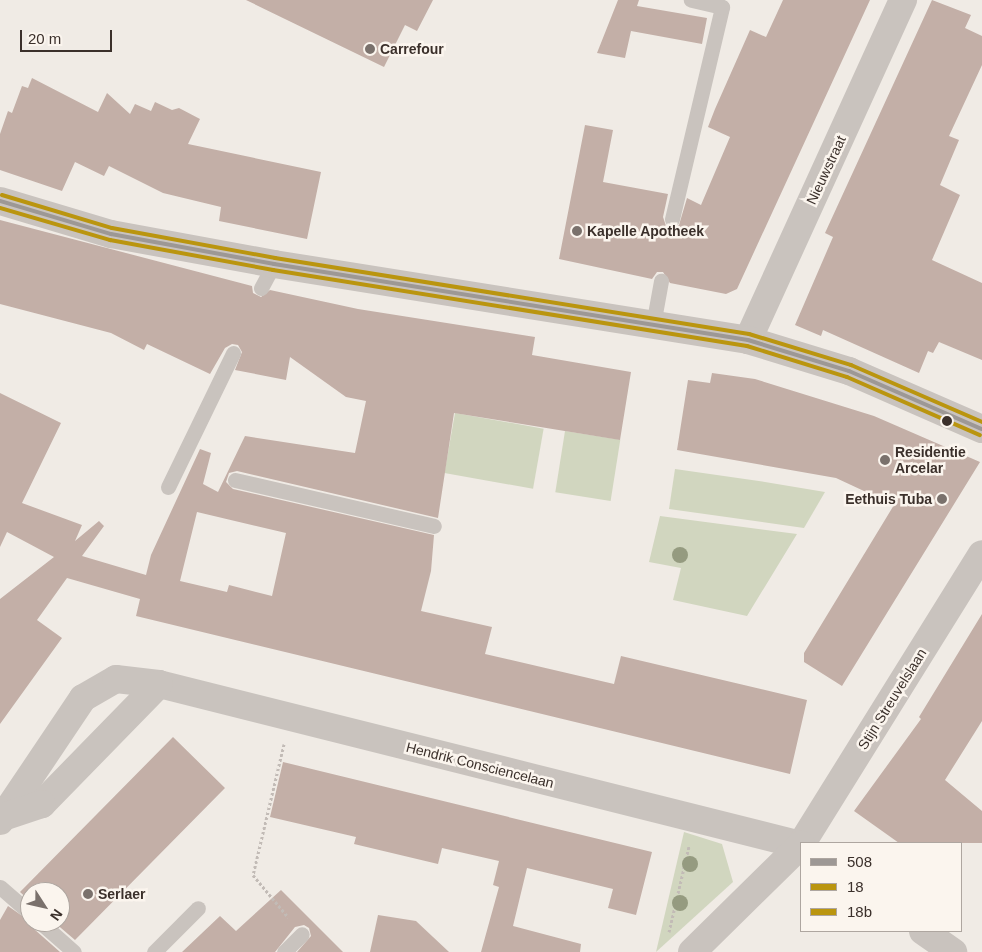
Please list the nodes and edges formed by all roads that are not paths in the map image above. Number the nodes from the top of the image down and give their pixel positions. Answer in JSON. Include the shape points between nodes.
{"nodes":[{"id":1,"x":691,"y":0,"type":"edge"},
{"id":2,"x":903,"y":0,"type":"edge"},
{"id":3,"x":0,"y":201,"type":"edge"},
{"id":4,"x":672,"y":219,"type":"dead end"},
{"id":5,"x":274,"y":264,"type":"junction"},
{"id":6,"x":661,"y":281,"type":"dead end"},
{"id":7,"x":261,"y":288,"type":"dead end"},
{"id":8,"x":653,"y":325,"type":"junction"},
{"id":9,"x":748,"y":340,"type":"junction"},
{"id":10,"x":232,"y":353,"type":"dead end"},
{"id":11,"x":982,"y":429,"type":"edge"},
{"id":12,"x":235,"y":480,"type":"dead end"},
{"id":13,"x":168,"y":487,"type":"dead end"},
{"id":14,"x":434,"y":526,"type":"dead end"},
{"id":15,"x":982,"y":554,"type":"edge"},
{"id":16,"x":160,"y":684,"type":"junction"},
{"id":17,"x":1,"y":818,"type":"edge"},
{"id":18,"x":803,"y":842,"type":"edge"},
{"id":19,"x":800,"y":845,"type":"edge"},
{"id":20,"x":800,"y":846,"type":"edge"},
{"id":21,"x":0,"y":887,"type":"edge"},
{"id":22,"x":20,"y":904,"type":"edge"},
{"id":23,"x":198,"y":908,"type":"dead end"},
{"id":24,"x":51,"y":932,"type":"edge"},
{"id":25,"x":924,"y":932,"type":"edge"},
{"id":26,"x":302,"y":934,"type":"road end"},
{"id":27,"x":74,"y":952,"type":"edge"},
{"id":28,"x":154,"y":952,"type":"edge"},
{"id":29,"x":284,"y":952,"type":"edge"},
{"id":30,"x":692,"y":952,"type":"edge"},
{"id":31,"x":953,"y":952,"type":"edge"}],
"edges":[{"from":1,"to":4,"type":"lane","via":[[722,7]]},
{"from":2,"to":9,"type":"street","name":"Nieuwstraat"},
{"from":3,"to":5,"type":"street","via":[[111,234]]},
{"from":5,"to":7,"type":"lane"},
{"from":5,"to":8,"type":"street"},
{"from":6,"to":8,"type":"lane"},
{"from":8,"to":9,"type":"street"},
{"from":9,"to":11,"type":"street","via":[[849,371]]},
{"from":10,"to":13,"type":"lane"},
{"from":12,"to":14,"type":"lane"},
{"from":15,"to":18,"type":"street","name":"Stijn Streuvelslaan"},
{"from":16,"to":17,"type":"street","name":"Hendrik Consciencelaan","via":[[42,804]]},
{"from":16,"to":17,"type":"street","name":"Hendrik Consciencelaan","via":[[116,679],[83,698]]},
{"from":16,"to":19,"type":"street","name":"Hendrik Consciencelaan"},
{"from":20,"to":30,"type":"street","name":"Stijn Streuvelslaan"},
{"from":21,"to":22,"type":"lane"},
{"from":23,"to":28,"type":"lane"},
{"from":24,"to":27,"type":"lane"},
{"from":25,"to":31,"type":"street"},
{"from":26,"to":29,"type":"lane"}]}
